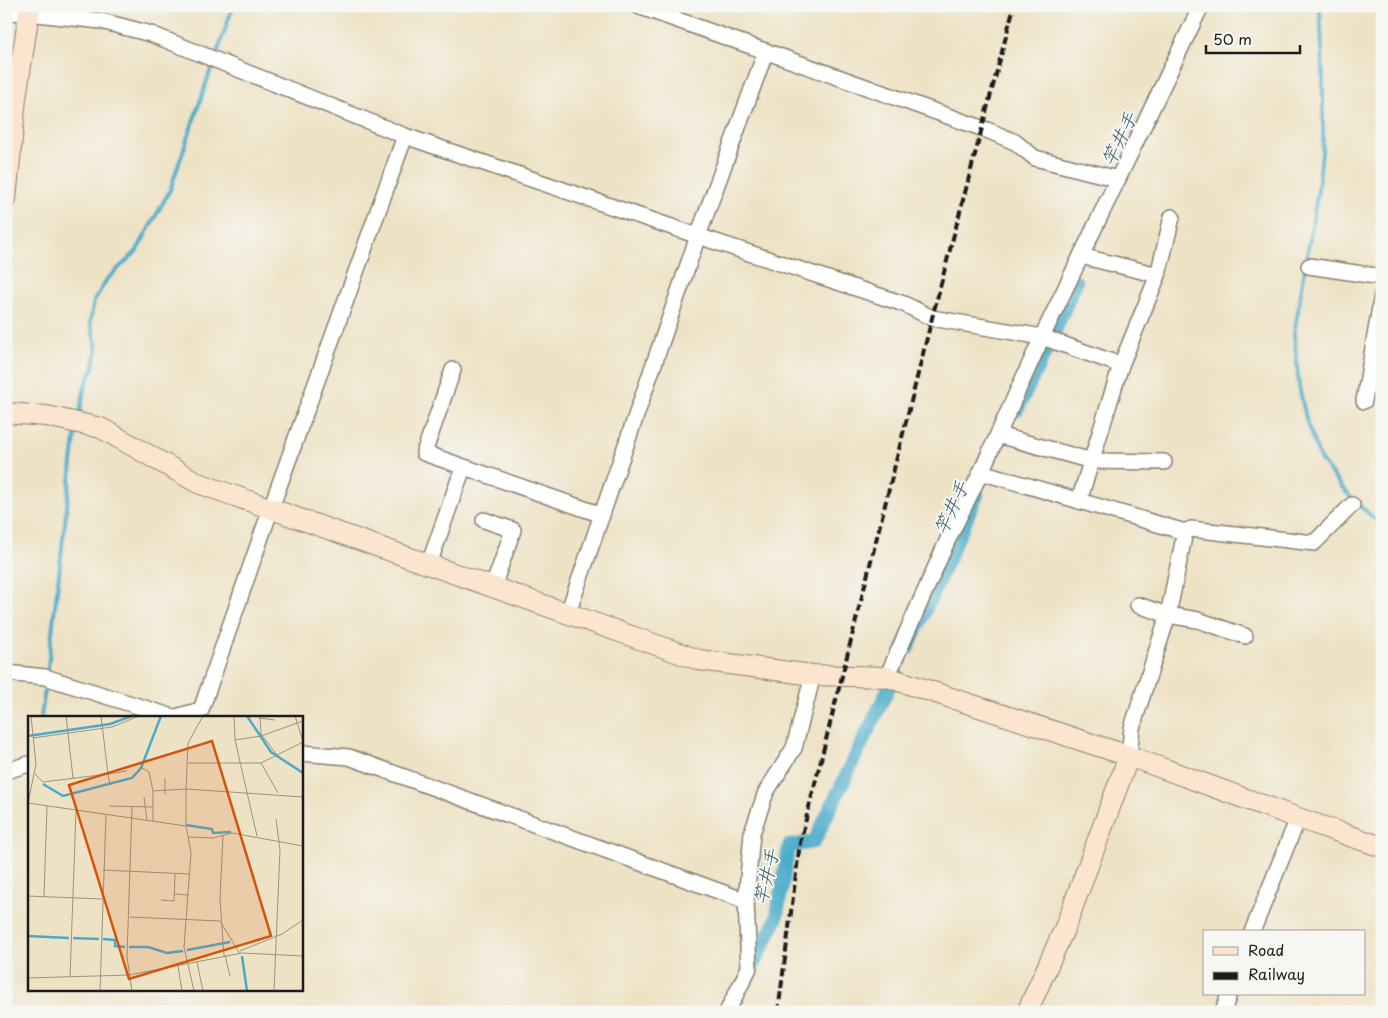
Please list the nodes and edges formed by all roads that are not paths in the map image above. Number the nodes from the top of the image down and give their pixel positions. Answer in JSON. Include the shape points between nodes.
{"nodes":[{"id":1,"x":638,"y":6,"type":"edge"},
{"id":2,"x":1201,"y":6,"type":"edge"},
{"id":3,"x":29,"y":10,"type":"edge"},
{"id":4,"x":6,"y":12,"type":"edge"},
{"id":5,"x":766,"y":51,"type":"junction"},
{"id":6,"x":405,"y":136,"type":"junction"},
{"id":7,"x":1118,"y":179,"type":"junction"},
{"id":8,"x":6,"y":200,"type":"edge"},
{"id":9,"x":1172,"y":217,"type":"dead end"},
{"id":10,"x":698,"y":236,"type":"junction"},
{"id":11,"x":1081,"y":256,"type":"junction"},
{"id":12,"x":1309,"y":266,"type":"dead end"},
{"id":13,"x":1158,"y":275,"type":"junction"},
{"id":14,"x":1382,"y":277,"type":"edge"},
{"id":15,"x":1382,"y":295,"type":"edge"},
{"id":16,"x":1042,"y":337,"type":"junction"},
{"id":17,"x":1121,"y":365,"type":"junction"},
{"id":18,"x":453,"y":370,"type":"dead end"},
{"id":19,"x":1364,"y":401,"type":"dead end"},
{"id":20,"x":6,"y":413,"type":"edge"},
{"id":21,"x":998,"y":435,"type":"junction"},
{"id":22,"x":1092,"y":461,"type":"junction"},
{"id":23,"x":1164,"y":462,"type":"dead end"},
{"id":24,"x":463,"y":468,"type":"junction"},
{"id":25,"x":981,"y":472,"type":"junction"},
{"id":26,"x":1079,"y":501,"type":"junction"},
{"id":27,"x":1352,"y":504,"type":"dead end"},
{"id":28,"x":271,"y":508,"type":"junction"},
{"id":29,"x":602,"y":515,"type":"junction"},
{"id":30,"x":484,"y":520,"type":"dead end"},
{"id":31,"x":1185,"y":532,"type":"junction"},
{"id":32,"x":429,"y":564,"type":"junction"},
{"id":33,"x":493,"y":587,"type":"junction"},
{"id":34,"x":1138,"y":605,"type":"dead end"},
{"id":35,"x":568,"y":613,"type":"junction"},
{"id":36,"x":1168,"y":615,"type":"junction"},
{"id":37,"x":1245,"y":636,"type":"dead end"},
{"id":38,"x":6,"y":673,"type":"edge"},
{"id":39,"x":813,"y":675,"type":"junction"},
{"id":40,"x":887,"y":677,"type":"junction"},
{"id":41,"x":172,"y":716,"type":"edge"},
{"id":42,"x":179,"y":716,"type":"edge"},
{"id":43,"x":302,"y":753,"type":"edge"},
{"id":44,"x":1129,"y":756,"type":"junction"},
{"id":45,"x":28,"y":764,"type":"edge"},
{"id":46,"x":6,"y":771,"type":"edge"},
{"id":47,"x":1298,"y":818,"type":"junction"},
{"id":48,"x":1382,"y":847,"type":"edge"},
{"id":49,"x":746,"y":901,"type":"junction"},
{"id":50,"x":1253,"y":930,"type":"edge"},
{"id":51,"x":1228,"y":996,"type":"edge"},
{"id":52,"x":727,"y":1012,"type":"edge"},
{"id":53,"x":1027,"y":1012,"type":"edge"},
{"id":54,"x":1223,"y":1012,"type":"edge"}],
"edges":[{"from":1,"to":5,"type":"street"},
{"from":2,"to":7,"type":"street"},
{"from":3,"to":4,"type":"street"},
{"from":3,"to":6,"type":"street","via":[[102,21],[151,34]]},
{"from":3,"to":8,"type":"street"},
{"from":5,"to":7,"type":"street","via":[[987,130],[1015,142],[1035,158]]},
{"from":5,"to":10,"type":"street"},
{"from":6,"to":10,"type":"street"},
{"from":6,"to":28,"type":"street"},
{"from":7,"to":11,"type":"street"},
{"from":9,"to":13,"type":"street"},
{"from":10,"to":16,"type":"street","via":[[904,304],[932,318]]},
{"from":10,"to":29,"type":"street"},
{"from":11,"to":13,"type":"street"},
{"from":11,"to":16,"type":"street"},
{"from":12,"to":14,"type":"street"},
{"from":13,"to":17,"type":"street"},
{"from":15,"to":19,"type":"street"},
{"from":16,"to":17,"type":"street"},
{"from":16,"to":21,"type":"street"},
{"from":17,"to":22,"type":"street"},
{"from":18,"to":24,"type":"street","via":[[424,453]]},
{"from":20,"to":28,"type":"street","via":[[46,416],[101,428],[198,482]]},
{"from":21,"to":22,"type":"street"},
{"from":21,"to":25,"type":"street"},
{"from":22,"to":23,"type":"street"},
{"from":22,"to":26,"type":"street"},
{"from":24,"to":29,"type":"street"},
{"from":24,"to":32,"type":"street"},
{"from":25,"to":26,"type":"street"},
{"from":25,"to":40,"type":"street"},
{"from":26,"to":31,"type":"street"},
{"from":27,"to":31,"type":"street","via":[[1314,543],[1192,529]]},
{"from":28,"to":32,"type":"street"},
{"from":28,"to":42,"type":"street","via":[[201,710]]},
{"from":29,"to":35,"type":"street"},
{"from":30,"to":33,"type":"street","via":[[513,530]]},
{"from":31,"to":36,"type":"street"},
{"from":32,"to":33,"type":"street"},
{"from":33,"to":35,"type":"street"},
{"from":34,"to":36,"type":"street"},
{"from":35,"to":39,"type":"street","via":[[699,660]]},
{"from":36,"to":37,"type":"street","via":[[1198,620]]},
{"from":36,"to":44,"type":"street","via":[[1132,728]]},
{"from":38,"to":41,"type":"street","via":[[45,677]]},
{"from":39,"to":40,"type":"street"},
{"from":39,"to":49,"type":"street","via":[[794,748],[766,792],[752,833]]},
{"from":40,"to":44,"type":"street"},
{"from":43,"to":49,"type":"street","via":[[349,756]]},
{"from":44,"to":47,"type":"street"},
{"from":44,"to":53,"type":"street","via":[[1066,925]]},
{"from":45,"to":46,"type":"street"},
{"from":47,"to":48,"type":"street"},
{"from":47,"to":50,"type":"street"},
{"from":49,"to":52,"type":"street","via":[[749,968]]},
{"from":51,"to":54,"type":"street"}]}
